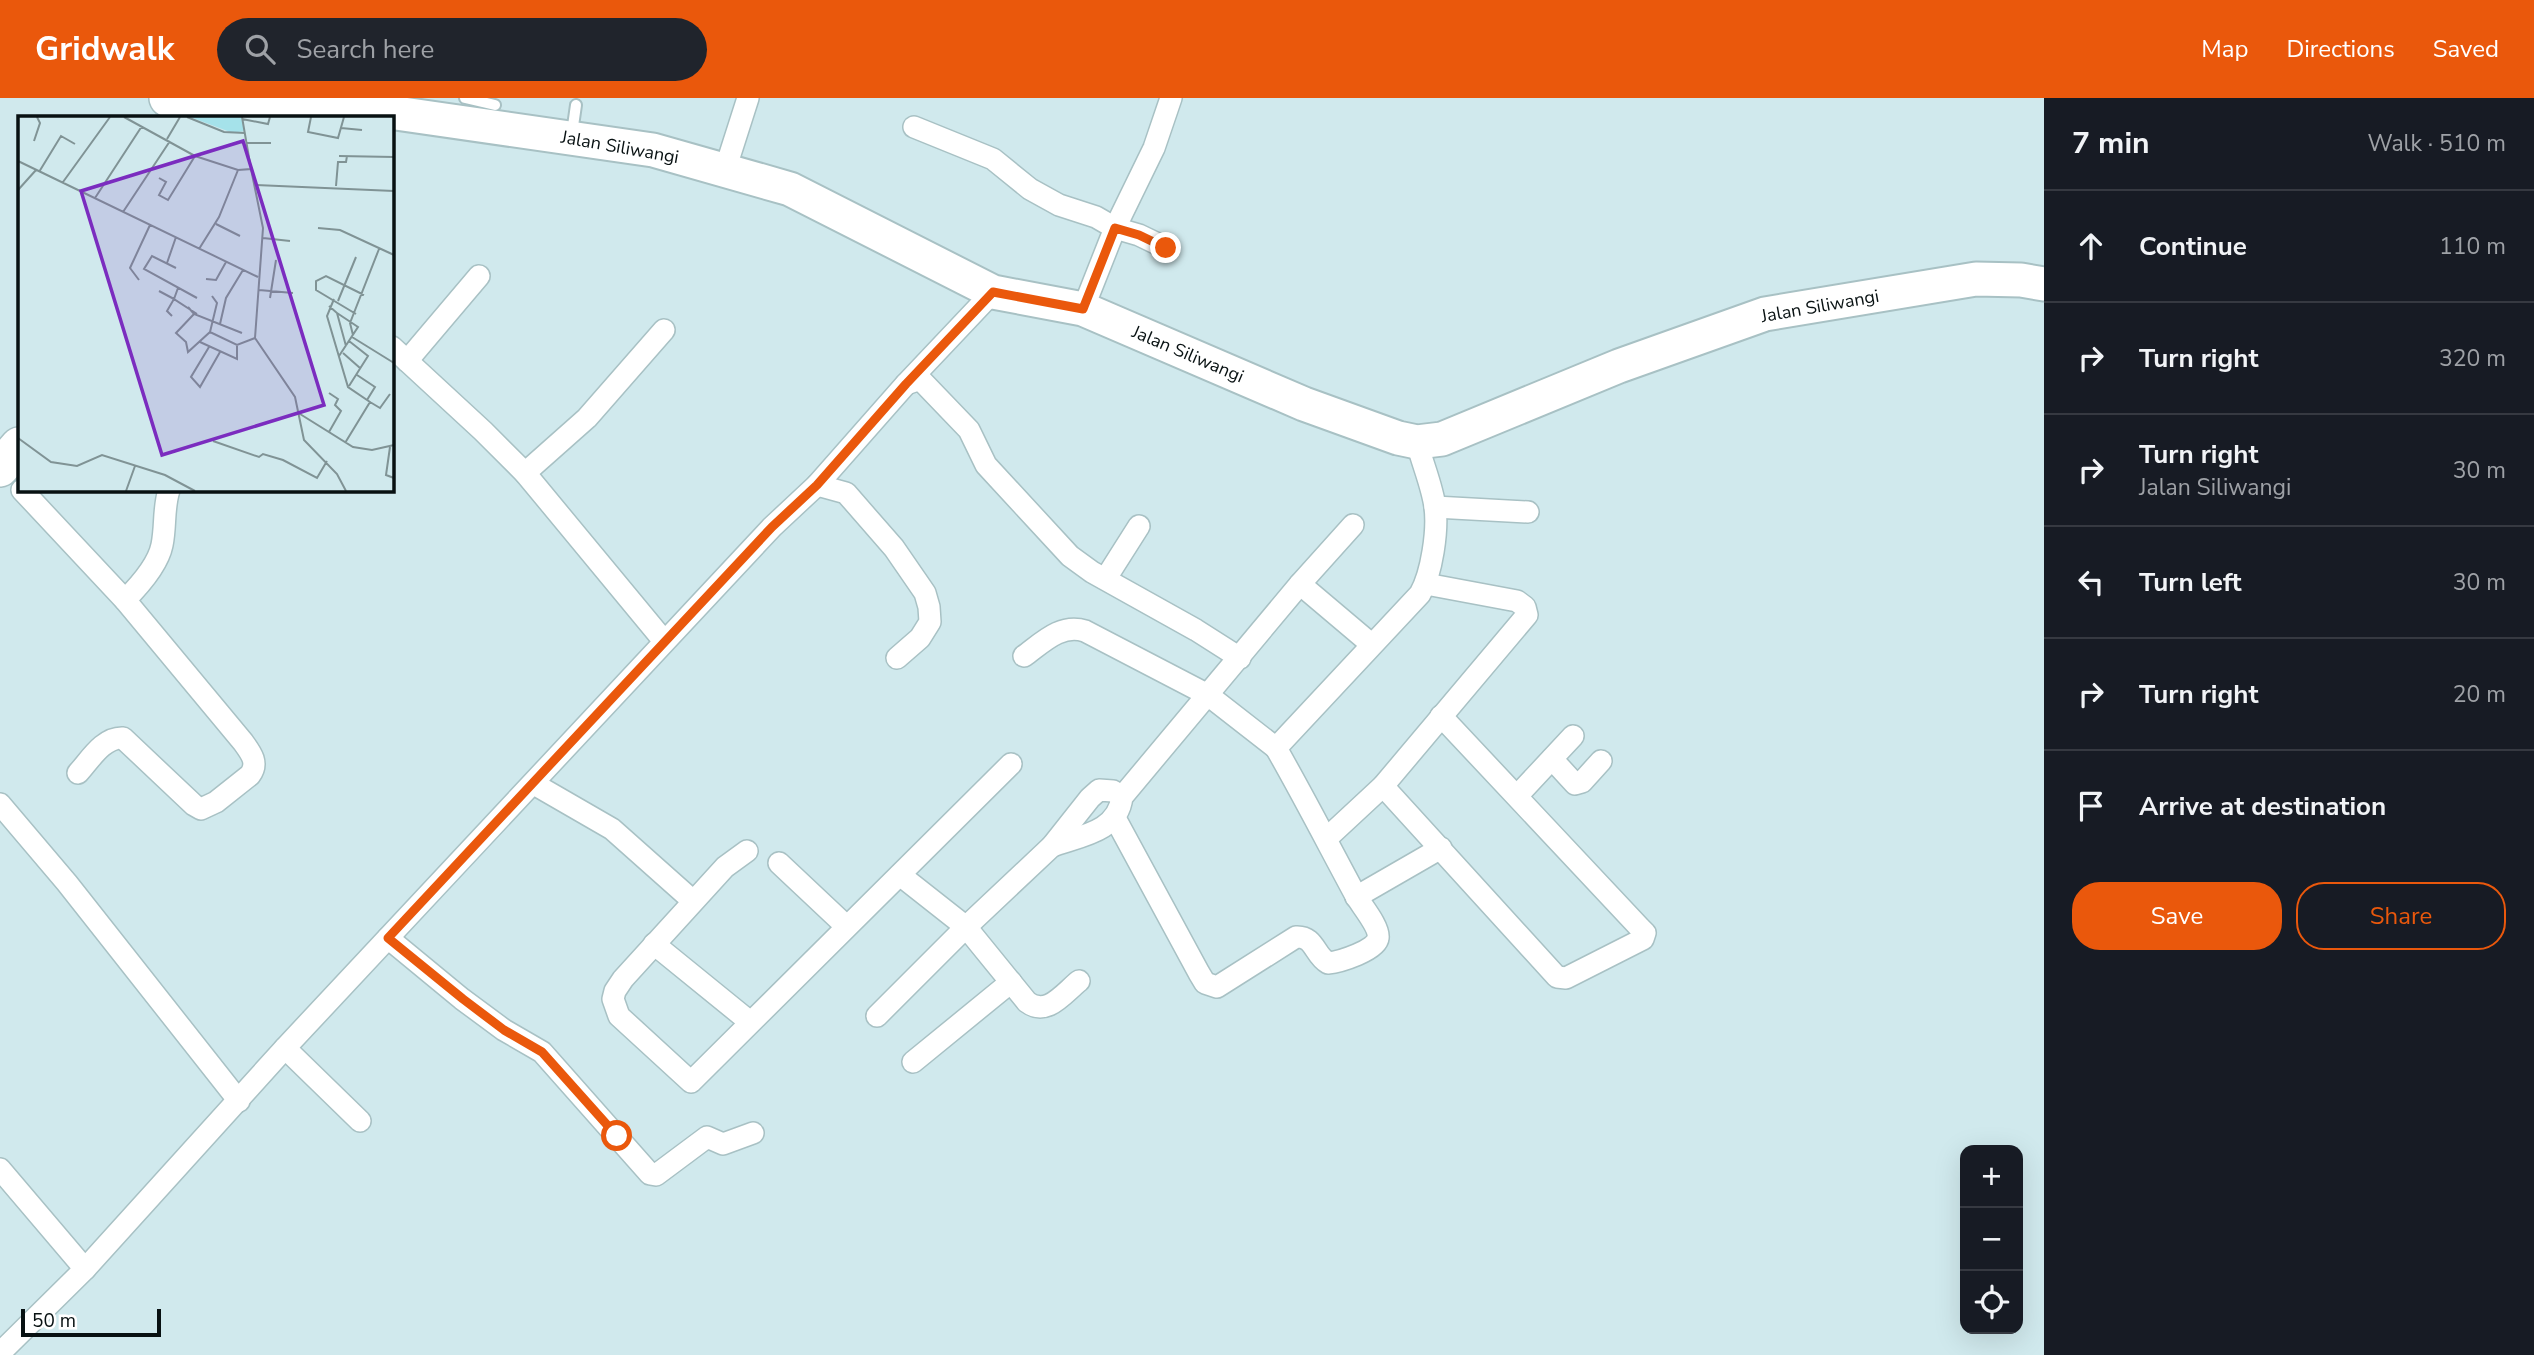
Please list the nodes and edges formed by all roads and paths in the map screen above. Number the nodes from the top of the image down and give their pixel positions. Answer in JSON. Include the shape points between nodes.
{"nodes":[{"id":1,"x":168,"y":98,"type":"edge"},
{"id":2,"x":465,"y":98,"type":"edge"},
{"id":3,"x":748,"y":98,"type":"edge"},
{"id":4,"x":1171,"y":98,"type":"edge"},
{"id":5,"x":576,"y":105,"type":"dead end"},
{"id":6,"x":215,"y":110,"type":"edge"},
{"id":7,"x":494,"y":110,"type":"edge"},
{"id":8,"x":914,"y":127,"type":"dead end"},
{"id":9,"x":571,"y":138,"type":"junction"},
{"id":10,"x":725,"y":170,"type":"junction"},
{"id":11,"x":1115,"y":228,"type":"junction"},
{"id":12,"x":1166,"y":248,"type":"dead end"},
{"id":13,"x":479,"y":276,"type":"dead end"},
{"id":14,"x":2044,"y":284,"type":"edge"},
{"id":15,"x":993,"y":292,"type":"junction"},
{"id":16,"x":1083,"y":309,"type":"junction"},
{"id":17,"x":664,"y":330,"type":"dead end"},
{"id":18,"x":399,"y":354,"type":"edge"},
{"id":19,"x":906,"y":384,"type":"junction"},
{"id":20,"x":1417,"y":442,"type":"junction"},
{"id":21,"x":18,"y":447,"type":"edge"},
{"id":22,"x":0,"y":469,"type":"edge"},
{"id":23,"x":524,"y":473,"type":"junction"},
{"id":24,"x":817,"y":485,"type":"junction"},
{"id":25,"x":18,"y":486,"type":"edge"},
{"id":26,"x":24,"y":492,"type":"edge"},
{"id":27,"x":168,"y":492,"type":"edge"},
{"id":28,"x":1435,"y":507,"type":"junction"},
{"id":29,"x":1528,"y":512,"type":"dead end"},
{"id":30,"x":1353,"y":525,"type":"dead end"},
{"id":31,"x":1139,"y":526,"type":"dead end"},
{"id":32,"x":1106,"y":578,"type":"junction"},
{"id":33,"x":1300,"y":584,"type":"junction"},
{"id":34,"x":1426,"y":584,"type":"junction"},
{"id":35,"x":125,"y":600,"type":"junction"},
{"id":36,"x":664,"y":641,"type":"junction"},
{"id":37,"x":1371,"y":644,"type":"junction"},
{"id":38,"x":1024,"y":656,"type":"dead end"},
{"id":39,"x":897,"y":658,"type":"dead end"},
{"id":40,"x":1240,"y":658,"type":"junction"},
{"id":41,"x":1208,"y":695,"type":"junction"},
{"id":42,"x":1441,"y":716,"type":"junction"},
{"id":43,"x":1573,"y":736,"type":"dead end"},
{"id":44,"x":1276,"y":748,"type":"junction"},
{"id":45,"x":1552,"y":758,"type":"junction"},
{"id":46,"x":1601,"y":761,"type":"dead end"},
{"id":47,"x":1011,"y":764,"type":"dead end"},
{"id":48,"x":79,"y":773,"type":"dead end"},
{"id":49,"x":534,"y":784,"type":"junction"},
{"id":50,"x":1383,"y":786,"type":"junction"},
{"id":51,"x":1517,"y":796,"type":"junction"},
{"id":52,"x":1122,"y":797,"type":"junction"},
{"id":53,"x":0,"y":804,"type":"edge"},
{"id":54,"x":1115,"y":818,"type":"junction"},
{"id":55,"x":1327,"y":838,"type":"junction"},
{"id":56,"x":1052,"y":846,"type":"junction"},
{"id":57,"x":1441,"y":848,"type":"junction"},
{"id":58,"x":747,"y":851,"type":"dead end"},
{"id":59,"x":779,"y":863,"type":"dead end"},
{"id":60,"x":900,"y":876,"type":"junction"},
{"id":61,"x":1356,"y":897,"type":"junction"},
{"id":62,"x":693,"y":901,"type":"junction"},
{"id":63,"x":846,"y":926,"type":"junction"},
{"id":64,"x":966,"y":927,"type":"junction"},
{"id":65,"x":388,"y":938,"type":"junction"},
{"id":66,"x":654,"y":944,"type":"junction"},
{"id":67,"x":1079,"y":981,"type":"dead end"},
{"id":68,"x":1011,"y":982,"type":"junction"},
{"id":69,"x":877,"y":1016,"type":"dead end"},
{"id":70,"x":750,"y":1022,"type":"junction"},
{"id":71,"x":285,"y":1048,"type":"junction"},
{"id":72,"x":913,"y":1062,"type":"dead end"},
{"id":73,"x":239,"y":1101,"type":"junction"},
{"id":74,"x":360,"y":1121,"type":"dead end"},
{"id":75,"x":753,"y":1133,"type":"dead end"},
{"id":76,"x":0,"y":1170,"type":"edge"},
{"id":77,"x":85,"y":1269,"type":"junction"},
{"id":78,"x":0,"y":1353,"type":"edge"}],
"edges":[{"from":1,"to":6,"type":"highway"},
{"from":2,"to":7,"type":"lane"},
{"from":3,"to":10,"type":"street"},
{"from":4,"to":11,"type":"street","via":[[1154,148]]},
{"from":5,"to":9,"type":"lane"},
{"from":6,"to":7,"type":"main road","name":"Jalan Siliwangi","via":[[333,104]]},
{"from":7,"to":9,"type":"main road","name":"Jalan Siliwangi"},
{"from":8,"to":11,"type":"street","via":[[993,159],[1030,189]]},
{"from":9,"to":10,"type":"main road","name":"Jalan Siliwangi","via":[[653,150]]},
{"from":10,"to":15,"type":"main road","name":"Jalan Siliwangi","via":[[790,189]]},
{"from":11,"to":12,"type":"street"},
{"from":11,"to":16,"type":"street"},
{"from":13,"to":18,"type":"street"},
{"from":14,"to":20,"type":"main road","name":"Jalan Siliwangi","via":[[1976,279],[1765,314],[1619,366],[1442,439]]},
{"from":15,"to":16,"type":"main road","name":"Jalan Siliwangi"},
{"from":15,"to":19,"type":"street"},
{"from":16,"to":20,"type":"main road","name":"Jalan Siliwangi","via":[[1304,404]]},
{"from":17,"to":23,"type":"street","via":[[594,410]]},
{"from":18,"to":23,"type":"street"},
{"from":19,"to":24,"type":"street"},
{"from":19,"to":32,"type":"street","via":[[920,379],[969,430],[986,465],[1070,556]]},
{"from":20,"to":28,"type":"street"},
{"from":21,"to":22,"type":"highway"},
{"from":22,"to":25,"type":"street"},
{"from":23,"to":36,"type":"street"},
{"from":24,"to":36,"type":"street"},
{"from":24,"to":39,"type":"street","via":[[846,493],[894,548],[925,593],[930,622]]},
{"from":26,"to":35,"type":"street"},
{"from":27,"to":35,"type":"street","via":[[162,548]]},
{"from":28,"to":29,"type":"street"},
{"from":28,"to":34,"type":"street"},
{"from":30,"to":33,"type":"street"},
{"from":31,"to":32,"type":"street"},
{"from":32,"to":40,"type":"street"},
{"from":33,"to":37,"type":"street"},
{"from":33,"to":40,"type":"street"},
{"from":34,"to":37,"type":"street"},
{"from":34,"to":42,"type":"street","via":[[1517,601],[1527,615]]},
{"from":35,"to":48,"type":"street","via":[[243,742],[255,761],[254,770],[201,809],[123,738],[102,746]]},
{"from":36,"to":49,"type":"street"},
{"from":37,"to":44,"type":"street"},
{"from":38,"to":41,"type":"street","via":[[1053,635],[1076,628]]},
{"from":40,"to":41,"type":"street"},
{"from":41,"to":44,"type":"street"},
{"from":41,"to":52,"type":"street"},
{"from":42,"to":50,"type":"street"},
{"from":42,"to":51,"type":"street"},
{"from":43,"to":45,"type":"street"},
{"from":44,"to":55,"type":"street"},
{"from":45,"to":46,"type":"street","via":[[1575,784]]},
{"from":45,"to":51,"type":"street"},
{"from":47,"to":60,"type":"street"},
{"from":49,"to":62,"type":"street","via":[[612,829]]},
{"from":49,"to":65,"type":"street"},
{"from":50,"to":55,"type":"street"},
{"from":50,"to":57,"type":"street"},
{"from":51,"to":57,"type":"street","via":[[1645,933],[1643,939],[1566,978],[1557,977]]},
{"from":52,"to":54,"type":"street"},
{"from":52,"to":56,"type":"street","via":[[1099,790]]},
{"from":53,"to":73,"type":"street"},
{"from":54,"to":56,"type":"street","via":[[1106,826]]},
{"from":54,"to":61,"type":"street","via":[[1199,973],[1210,985],[1217,987],[1296,937],[1311,941],[1328,963],[1373,947],[1378,932]]},
{"from":55,"to":61,"type":"street"},
{"from":56,"to":64,"type":"street"},
{"from":57,"to":61,"type":"street"},
{"from":58,"to":62,"type":"street"},
{"from":59,"to":63,"type":"street"},
{"from":60,"to":63,"type":"street"},
{"from":60,"to":64,"type":"street"},
{"from":62,"to":66,"type":"street"},
{"from":63,"to":70,"type":"street"},
{"from":64,"to":68,"type":"street"},
{"from":64,"to":69,"type":"street"},
{"from":65,"to":71,"type":"street"},
{"from":65,"to":75,"type":"street","via":[[504,1030],[542,1052],[650,1174],[656,1175],[708,1137],[723,1144]]},
{"from":66,"to":70,"type":"street"},
{"from":66,"to":70,"type":"street","via":[[615,991],[614,1006],[619,1016],[691,1082]]},
{"from":67,"to":68,"type":"street","via":[[1044,1008],[1027,1002]]},
{"from":68,"to":72,"type":"street"},
{"from":71,"to":73,"type":"street"},
{"from":71,"to":74,"type":"street"},
{"from":73,"to":77,"type":"street"},
{"from":76,"to":77,"type":"street"},
{"from":77,"to":78,"type":"street"}]}
